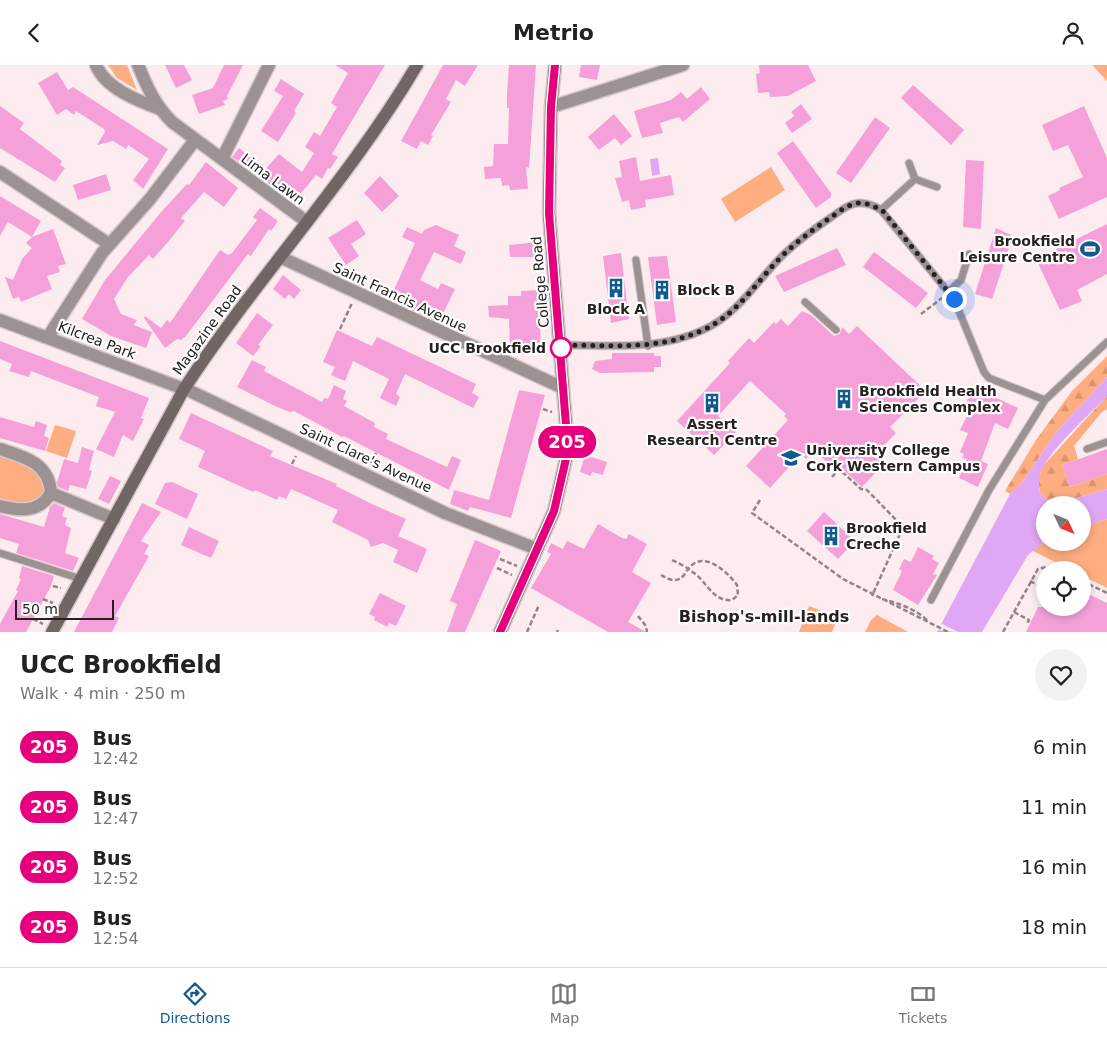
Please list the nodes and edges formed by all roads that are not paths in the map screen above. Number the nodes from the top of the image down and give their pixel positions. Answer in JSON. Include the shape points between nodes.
{"nodes":[{"id":1,"x":96,"y":65,"type":"edge"},
{"id":2,"x":138,"y":65,"type":"edge"},
{"id":3,"x":268,"y":65,"type":"edge"},
{"id":4,"x":417,"y":65,"type":"edge"},
{"id":5,"x":555,"y":65,"type":"edge"},
{"id":6,"x":683,"y":65,"type":"edge"},
{"id":7,"x":551,"y":107,"type":"junction"},
{"id":8,"x":160,"y":109,"type":"junction"},
{"id":9,"x":196,"y":140,"type":"junction"},
{"id":10,"x":222,"y":159,"type":"junction"},
{"id":11,"x":909,"y":163,"type":"dead end"},
{"id":12,"x":0,"y":172,"type":"edge"},
{"id":13,"x":915,"y":179,"type":"junction"},
{"id":14,"x":937,"y":187,"type":"dead end"},
{"id":15,"x":882,"y":210,"type":"junction"},
{"id":16,"x":307,"y":223,"type":"junction"},
{"id":17,"x":109,"y":244,"type":"junction"},
{"id":18,"x":970,"y":254,"type":"dead end"},
{"id":19,"x":280,"y":257,"type":"junction"},
{"id":20,"x":636,"y":260,"type":"dead end"},
{"id":21,"x":949,"y":293,"type":"junction"},
{"id":22,"x":805,"y":302,"type":"dead end"},
{"id":23,"x":0,"y":319,"type":"edge"},
{"id":24,"x":836,"y":330,"type":"dead end"},
{"id":25,"x":48,"y":337,"type":"junction"},
{"id":26,"x":1107,"y":342,"type":"edge"},
{"id":27,"x":560,"y":345,"type":"junction"},
{"id":28,"x":648,"y":346,"type":"junction"},
{"id":29,"x":563,"y":388,"type":"junction"},
{"id":30,"x":184,"y":389,"type":"junction"},
{"id":31,"x":1045,"y":400,"type":"junction"},
{"id":32,"x":1107,"y":442,"type":"edge"},
{"id":33,"x":0,"y":449,"type":"edge"},
{"id":34,"x":1087,"y":449,"type":"dead end"},
{"id":35,"x":51,"y":493,"type":"junction"},
{"id":36,"x":0,"y":505,"type":"edge"},
{"id":37,"x":114,"y":519,"type":"junction"},
{"id":38,"x":537,"y":549,"type":"junction"},
{"id":39,"x":0,"y":553,"type":"edge"},
{"id":40,"x":77,"y":577,"type":"junction"},
{"id":41,"x":931,"y":599,"type":"dead end"},
{"id":42,"x":49,"y":629,"type":"edge"},
{"id":43,"x":500,"y":632,"type":"edge"}],
"edges":[{"from":1,"to":8,"type":"street","name":"Lima Lawn","via":[[111,84]]},
{"from":2,"to":8,"type":"street","name":"Lima Lawn"},
{"from":3,"to":10,"type":"street","name":"Lima Lawn"},
{"from":4,"to":16,"type":"main road","name":"Magazine Road","via":[[388,112]]},
{"from":5,"to":7,"type":"main road","name":"College Road"},
{"from":6,"to":7,"type":"street"},
{"from":7,"to":27,"type":"main road","name":"College Road","via":[[549,213]]},
{"from":8,"to":9,"type":"street","name":"Lima Lawn"},
{"from":9,"to":10,"type":"street","name":"Lima Lawn"},
{"from":9,"to":17,"type":"street","via":[[145,205]]},
{"from":10,"to":16,"type":"street","name":"Lima Lawn"},
{"from":11,"to":13,"type":"lane"},
{"from":12,"to":17,"type":"street"},
{"from":13,"to":14,"type":"lane"},
{"from":13,"to":15,"type":"lane"},
{"from":15,"to":21,"type":"lane"},
{"from":15,"to":28,"type":"lane","via":[[859,203],[849,205],[784,254],[721,321],[689,336]]},
{"from":16,"to":19,"type":"main road","name":"Magazine Road"},
{"from":17,"to":25,"type":"street"},
{"from":18,"to":21,"type":"lane","via":[[961,281]]},
{"from":19,"to":29,"type":"street","name":"Saint Francis Avenue"},
{"from":19,"to":30,"type":"main road","name":"Magazine Road"},
{"from":20,"to":28,"type":"lane"},
{"from":21,"to":31,"type":"lane","via":[[989,378]]},
{"from":22,"to":24,"type":"lane"},
{"from":23,"to":25,"type":"street","name":"Kilcrea Park"},
{"from":25,"to":30,"type":"street","name":"Kilcrea Park"},
{"from":26,"to":31,"type":"lane"},
{"from":27,"to":28,"type":"lane"},
{"from":27,"to":29,"type":"main road","name":"College Road"},
{"from":29,"to":38,"type":"main road","name":"College Road","via":[[568,450],[554,511]]},
{"from":30,"to":37,"type":"main road","name":"Magazine Road"},
{"from":30,"to":38,"type":"street","name":"Saint Clare's Avenue","via":[[445,513]]},
{"from":31,"to":41,"type":"lane","via":[[989,490]]},
{"from":32,"to":34,"type":"lane"},
{"from":33,"to":35,"type":"street","via":[[37,463],[48,477]]},
{"from":35,"to":36,"type":"street","via":[[43,503],[29,509],[16,510]]},
{"from":35,"to":37,"type":"street"},
{"from":37,"to":40,"type":"main road","name":"Magazine Road"},
{"from":38,"to":43,"type":"main road","name":"College Road"},
{"from":39,"to":40,"type":"lane"},
{"from":40,"to":42,"type":"main road","name":"Magazine Road"}]}
